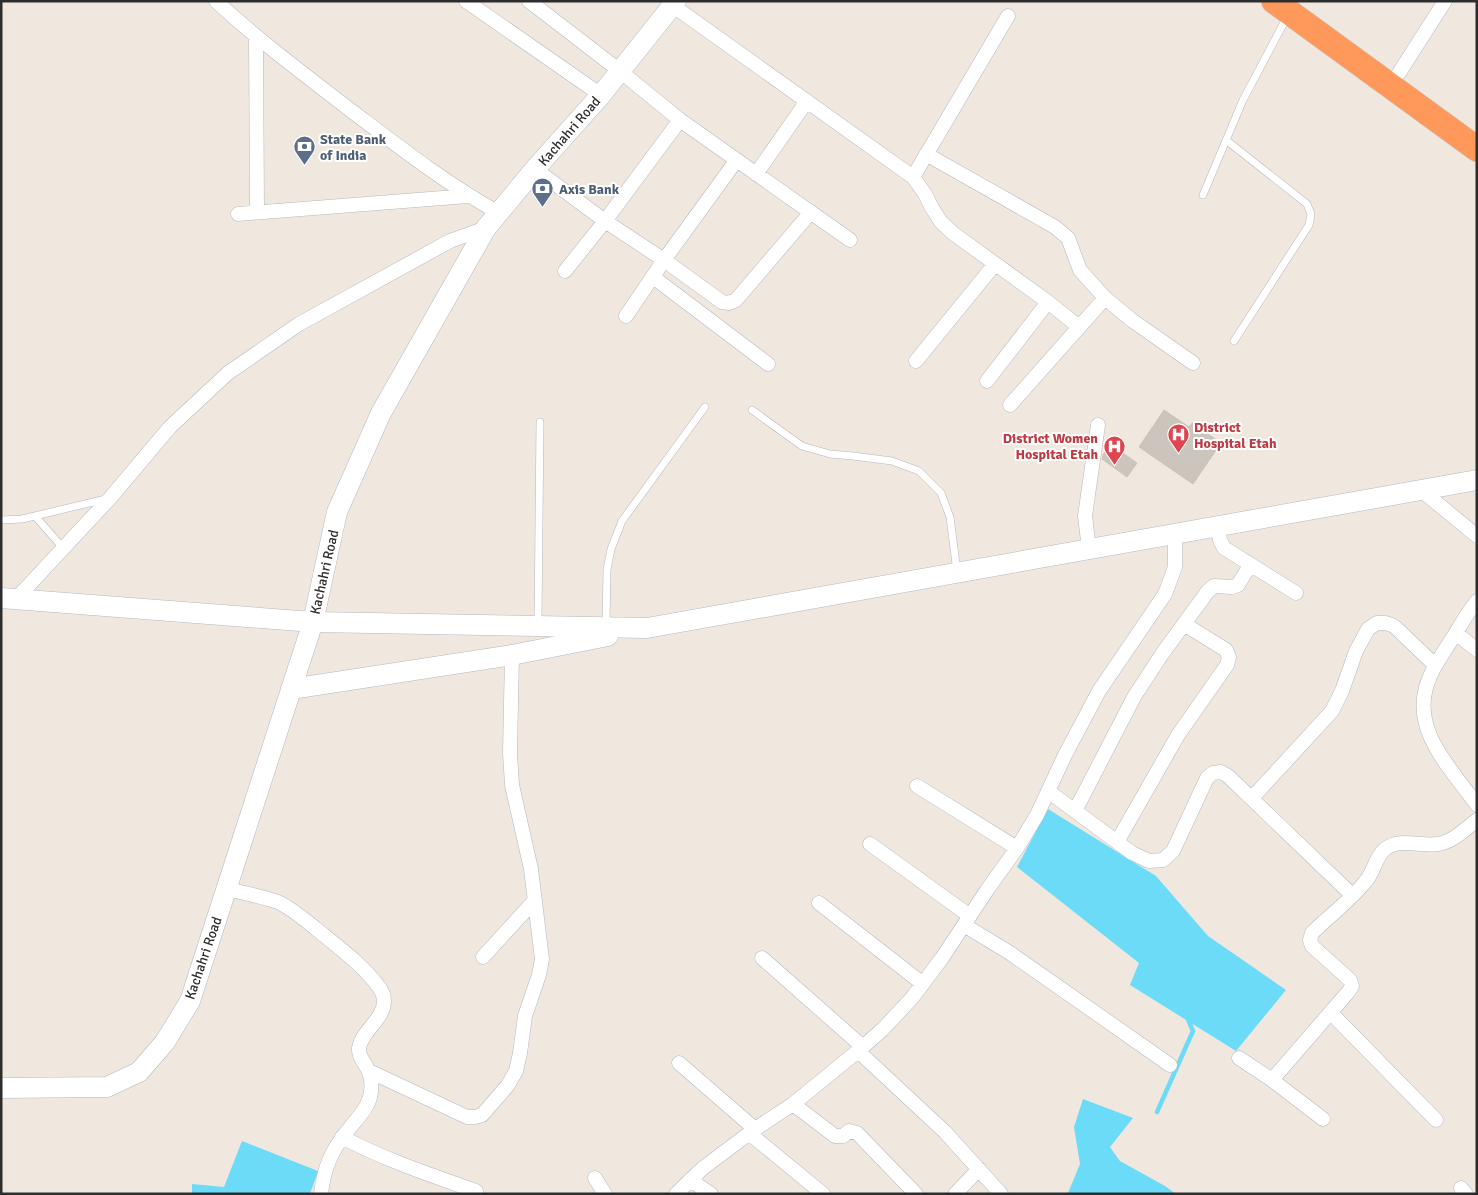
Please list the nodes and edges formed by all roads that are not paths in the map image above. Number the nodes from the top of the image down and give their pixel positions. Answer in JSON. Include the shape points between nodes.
{"nodes":[{"id":1,"x":216,"y":1,"type":"edge"},
{"id":2,"x":466,"y":1,"type":"edge"},
{"id":3,"x":529,"y":1,"type":"edge"},
{"id":4,"x":1445,"y":1,"type":"edge"},
{"id":5,"x":674,"y":3,"type":"edge"},
{"id":6,"x":1288,"y":5,"type":"edge"},
{"id":7,"x":1008,"y":16,"type":"dead end"},
{"id":8,"x":256,"y":36,"type":"junction"},
{"id":9,"x":620,"y":70,"type":"junction"},
{"id":10,"x":1398,"y":73,"type":"junction"},
{"id":11,"x":601,"y":94,"type":"junction"},
{"id":12,"x":807,"y":101,"type":"junction"},
{"id":13,"x":680,"y":120,"type":"junction"},
{"id":14,"x":1477,"y":130,"type":"edge"},
{"id":15,"x":1226,"y":140,"type":"junction"},
{"id":16,"x":1477,"y":149,"type":"edge"},
{"id":17,"x":926,"y":154,"type":"junction"},
{"id":18,"x":736,"y":161,"type":"junction"},
{"id":19,"x":535,"y":169,"type":"junction"},
{"id":20,"x":756,"y":174,"type":"junction"},
{"id":21,"x":913,"y":178,"type":"junction"},
{"id":22,"x":1203,"y":195,"type":"dead end"},
{"id":23,"x":468,"y":196,"type":"junction"},
{"id":24,"x":258,"y":212,"type":"junction"},
{"id":25,"x":811,"y":212,"type":"junction"},
{"id":26,"x":238,"y":214,"type":"dead end"},
{"id":27,"x":492,"y":221,"type":"junction"},
{"id":28,"x":605,"y":221,"type":"junction"},
{"id":29,"x":850,"y":240,"type":"dead end"},
{"id":30,"x":664,"y":260,"type":"junction"},
{"id":31,"x":995,"y":264,"type":"junction"},
{"id":32,"x":565,"y":271,"type":"dead end"},
{"id":33,"x":653,"y":277,"type":"junction"},
{"id":34,"x":1105,"y":298,"type":"junction"},
{"id":35,"x":1048,"y":302,"type":"junction"},
{"id":36,"x":626,"y":316,"type":"dead end"},
{"id":37,"x":1079,"y":327,"type":"junction"},
{"id":38,"x":1234,"y":341,"type":"dead end"},
{"id":39,"x":916,"y":361,"type":"dead end"},
{"id":40,"x":1193,"y":363,"type":"dead end"},
{"id":41,"x":768,"y":364,"type":"dead end"},
{"id":42,"x":987,"y":381,"type":"dead end"},
{"id":43,"x":1010,"y":405,"type":"dead end"},
{"id":44,"x":705,"y":407,"type":"dead end"},
{"id":45,"x":752,"y":410,"type":"dead end"},
{"id":46,"x":540,"y":422,"type":"dead end"},
{"id":47,"x":1098,"y":425,"type":"dead end"},
{"id":48,"x":1477,"y":480,"type":"edge"},
{"id":49,"x":1421,"y":490,"type":"junction"},
{"id":50,"x":111,"y":497,"type":"junction"},
{"id":51,"x":35,"y":516,"type":"junction"},
{"id":52,"x":1,"y":520,"type":"edge"},
{"id":53,"x":1218,"y":526,"type":"junction"},
{"id":54,"x":1175,"y":533,"type":"junction"},
{"id":55,"x":1477,"y":536,"type":"edge"},
{"id":56,"x":63,"y":548,"type":"junction"},
{"id":57,"x":1088,"y":549,"type":"junction"},
{"id":58,"x":1250,"y":565,"type":"junction"},
{"id":59,"x":957,"y":572,"type":"junction"},
{"id":60,"x":1296,"y":592,"type":"dead end"},
{"id":61,"x":8,"y":599,"type":"edge"},
{"id":62,"x":1475,"y":607,"type":"edge"},
{"id":63,"x":313,"y":622,"type":"junction"},
{"id":64,"x":1184,"y":624,"type":"junction"},
{"id":65,"x":538,"y":626,"type":"junction"},
{"id":66,"x":606,"y":628,"type":"junction"},
{"id":67,"x":647,"y":628,"type":"junction"},
{"id":68,"x":1456,"y":633,"type":"junction"},
{"id":69,"x":1477,"y":650,"type":"edge"},
{"id":70,"x":512,"y":655,"type":"junction"},
{"id":71,"x":1435,"y":665,"type":"junction"},
{"id":72,"x":291,"y":689,"type":"junction"},
{"id":73,"x":917,"y":786,"type":"dead end"},
{"id":74,"x":1048,"y":791,"type":"junction"},
{"id":75,"x":1252,"y":798,"type":"junction"},
{"id":76,"x":1477,"y":805,"type":"edge"},
{"id":77,"x":1075,"y":811,"type":"junction"},
{"id":78,"x":1477,"y":820,"type":"edge"},
{"id":79,"x":1117,"y":842,"type":"junction"},
{"id":80,"x":870,"y":844,"type":"dead end"},
{"id":81,"x":1017,"y":848,"type":"junction"},
{"id":82,"x":226,"y":889,"type":"junction"},
{"id":83,"x":1352,"y":895,"type":"junction"},
{"id":84,"x":535,"y":900,"type":"junction"},
{"id":85,"x":819,"y":903,"type":"dead end"},
{"id":86,"x":967,"y":920,"type":"junction"},
{"id":87,"x":483,"y":957,"type":"dead end"},
{"id":88,"x":762,"y":958,"type":"dead end"},
{"id":89,"x":923,"y":984,"type":"junction"},
{"id":90,"x":1331,"y":1012,"type":"junction"},
{"id":91,"x":861,"y":1049,"type":"junction"},
{"id":92,"x":1239,"y":1058,"type":"dead end"},
{"id":93,"x":679,"y":1063,"type":"dead end"},
{"id":94,"x":1170,"y":1065,"type":"dead end"},
{"id":95,"x":369,"y":1071,"type":"junction"},
{"id":96,"x":1272,"y":1080,"type":"junction"},
{"id":97,"x":1,"y":1088,"type":"edge"},
{"id":98,"x":793,"y":1104,"type":"junction"},
{"id":99,"x":1323,"y":1119,"type":"dead end"},
{"id":100,"x":1436,"y":1120,"type":"dead end"},
{"id":101,"x":752,"y":1131,"type":"junction"},
{"id":102,"x":342,"y":1137,"type":"junction"},
{"id":103,"x":979,"y":1169,"type":"junction"},
{"id":104,"x":596,"y":1178,"type":"dead end"},
{"id":105,"x":690,"y":1180,"type":"junction"},
{"id":106,"x":476,"y":1192,"type":"dead end"},
{"id":107,"x":322,"y":1194,"type":"edge"},
{"id":108,"x":606,"y":1194,"type":"edge"},
{"id":109,"x":676,"y":1194,"type":"edge"},
{"id":110,"x":711,"y":1194,"type":"edge"},
{"id":111,"x":823,"y":1194,"type":"edge"},
{"id":112,"x":916,"y":1194,"type":"edge"},
{"id":113,"x":954,"y":1194,"type":"edge"},
{"id":114,"x":1001,"y":1194,"type":"edge"}],
"edges":[{"from":1,"to":8,"type":"street"},
{"from":2,"to":11,"type":"street"},
{"from":3,"to":9,"type":"street"},
{"from":4,"to":10,"type":"street"},
{"from":5,"to":9,"type":"street","name":"Kachahri Road"},
{"from":5,"to":12,"type":"street"},
{"from":6,"to":10,"type":"highway"},
{"from":6,"to":15,"type":"lane"},
{"from":6,"to":16,"type":"highway"},
{"from":7,"to":17,"type":"street"},
{"from":8,"to":23,"type":"street"},
{"from":8,"to":24,"type":"street"},
{"from":9,"to":11,"type":"street","name":"Kachahri Road"},
{"from":9,"to":13,"type":"street"},
{"from":10,"to":14,"type":"highway"},
{"from":11,"to":19,"type":"street","name":"Kachahri Road"},
{"from":12,"to":20,"type":"street"},
{"from":12,"to":21,"type":"street"},
{"from":13,"to":18,"type":"street"},
{"from":13,"to":28,"type":"street"},
{"from":15,"to":22,"type":"lane"},
{"from":15,"to":38,"type":"lane","via":[[1307,204],[1311,214],[1310,225]]},
{"from":17,"to":21,"type":"street"},
{"from":17,"to":34,"type":"street","via":[[1062,233],[1068,238],[1080,270]]},
{"from":18,"to":20,"type":"street"},
{"from":18,"to":30,"type":"street"},
{"from":19,"to":27,"type":"street","name":"Kachahri Road"},
{"from":19,"to":28,"type":"street"},
{"from":20,"to":25,"type":"street"},
{"from":21,"to":31,"type":"street","via":[[941,222]]},
{"from":23,"to":24,"type":"street"},
{"from":23,"to":27,"type":"street"},
{"from":24,"to":26,"type":"street"},
{"from":25,"to":29,"type":"street"},
{"from":25,"to":30,"type":"street","via":[[736,300],[729,303],[722,302]]},
{"from":27,"to":50,"type":"street","via":[[299,324],[228,373],[170,427]]},
{"from":27,"to":63,"type":"street","name":"Kachahri Road","via":[[377,422],[337,512]]},
{"from":28,"to":30,"type":"street"},
{"from":28,"to":32,"type":"street"},
{"from":30,"to":33,"type":"street"},
{"from":31,"to":35,"type":"street"},
{"from":31,"to":39,"type":"street"},
{"from":33,"to":36,"type":"street"},
{"from":33,"to":41,"type":"street"},
{"from":34,"to":37,"type":"street"},
{"from":34,"to":40,"type":"street"},
{"from":35,"to":37,"type":"street"},
{"from":35,"to":42,"type":"street"},
{"from":37,"to":43,"type":"street"},
{"from":44,"to":66,"type":"lane","via":[[622,521],[607,570]]},
{"from":45,"to":59,"type":"lane","via":[[802,446],[830,454],[892,461],[919,471],[941,493],[950,517]]},
{"from":46,"to":65,"type":"lane"},
{"from":47,"to":57,"type":"street","via":[[1085,516]]},
{"from":48,"to":49,"type":"street"},
{"from":49,"to":53,"type":"street"},
{"from":49,"to":55,"type":"street"},
{"from":50,"to":51,"type":"lane"},
{"from":50,"to":56,"type":"street"},
{"from":51,"to":52,"type":"lane"},
{"from":51,"to":56,"type":"lane"},
{"from":53,"to":54,"type":"street"},
{"from":53,"to":58,"type":"street","via":[[1224,548]]},
{"from":54,"to":57,"type":"street"},
{"from":54,"to":74,"type":"street","via":[[1175,567],[1164,594],[1099,691]]},
{"from":56,"to":61,"type":"street"},
{"from":57,"to":59,"type":"street"},
{"from":58,"to":60,"type":"street"},
{"from":58,"to":64,"type":"street","via":[[1238,585],[1214,586],[1208,591]]},
{"from":59,"to":67,"type":"street"},
{"from":61,"to":63,"type":"street"},
{"from":62,"to":68,"type":"street"},
{"from":63,"to":65,"type":"street"},
{"from":63,"to":72,"type":"street","name":"Kachahri Road"},
{"from":64,"to":77,"type":"street","via":[[1134,697]]},
{"from":64,"to":79,"type":"street","via":[[1226,650],[1229,657],[1227,665],[1178,735]]},
{"from":65,"to":66,"type":"street"},
{"from":66,"to":67,"type":"street"},
{"from":67,"to":70,"type":"street"},
{"from":68,"to":69,"type":"street"},
{"from":68,"to":71,"type":"street"},
{"from":70,"to":72,"type":"street"},
{"from":70,"to":84,"type":"street","via":[[512,785]]},
{"from":71,"to":75,"type":"street","via":[[1394,626],[1377,623],[1368,629],[1356,650],[1332,711]]},
{"from":71,"to":76,"type":"street","via":[[1424,691],[1424,716],[1445,761]]},
{"from":72,"to":82,"type":"street","name":"Kachahri Road"},
{"from":73,"to":81,"type":"street"},
{"from":74,"to":77,"type":"street"},
{"from":74,"to":81,"type":"street"},
{"from":75,"to":79,"type":"street","via":[[1228,776],[1221,772],[1213,773],[1207,778],[1173,851],[1163,860],[1149,861]]},
{"from":75,"to":83,"type":"street"},
{"from":77,"to":79,"type":"street"},
{"from":78,"to":83,"type":"street","via":[[1453,838],[1438,844],[1397,844],[1385,849],[1366,882]]},
{"from":80,"to":86,"type":"street"},
{"from":81,"to":86,"type":"street"},
{"from":82,"to":95,"type":"street","via":[[279,903],[301,917],[355,962],[379,987],[384,1003],[381,1014],[359,1047]]},
{"from":82,"to":97,"type":"street","name":"Kachahri Road","via":[[190,1001],[165,1042],[139,1072],[107,1087]]},
{"from":83,"to":90,"type":"street","via":[[1312,933],[1310,940],[1312,946],[1350,980],[1352,986]]},
{"from":84,"to":87,"type":"street"},
{"from":84,"to":95,"type":"street","via":[[542,959],[525,1016],[518,1062],[508,1085],[482,1115],[466,1117]]},
{"from":85,"to":89,"type":"street"},
{"from":86,"to":89,"type":"street"},
{"from":86,"to":94,"type":"street"},
{"from":88,"to":91,"type":"street"},
{"from":89,"to":91,"type":"street"},
{"from":90,"to":96,"type":"street"},
{"from":90,"to":100,"type":"street"},
{"from":91,"to":98,"type":"street"},
{"from":91,"to":103,"type":"street"},
{"from":92,"to":96,"type":"street"},
{"from":93,"to":101,"type":"street"},
{"from":95,"to":102,"type":"street","via":[[372,1083],[367,1106]]},
{"from":96,"to":99,"type":"street"},
{"from":98,"to":101,"type":"street"},
{"from":98,"to":112,"type":"street","via":[[835,1136],[849,1131],[857,1133]]},
{"from":101,"to":105,"type":"street"},
{"from":101,"to":111,"type":"street"},
{"from":102,"to":106,"type":"street","via":[[394,1162]]},
{"from":102,"to":107,"type":"street","via":[[323,1176]]},
{"from":103,"to":113,"type":"street"},
{"from":103,"to":114,"type":"street"},
{"from":104,"to":108,"type":"street"},
{"from":105,"to":109,"type":"street"},
{"from":105,"to":110,"type":"street"}]}
